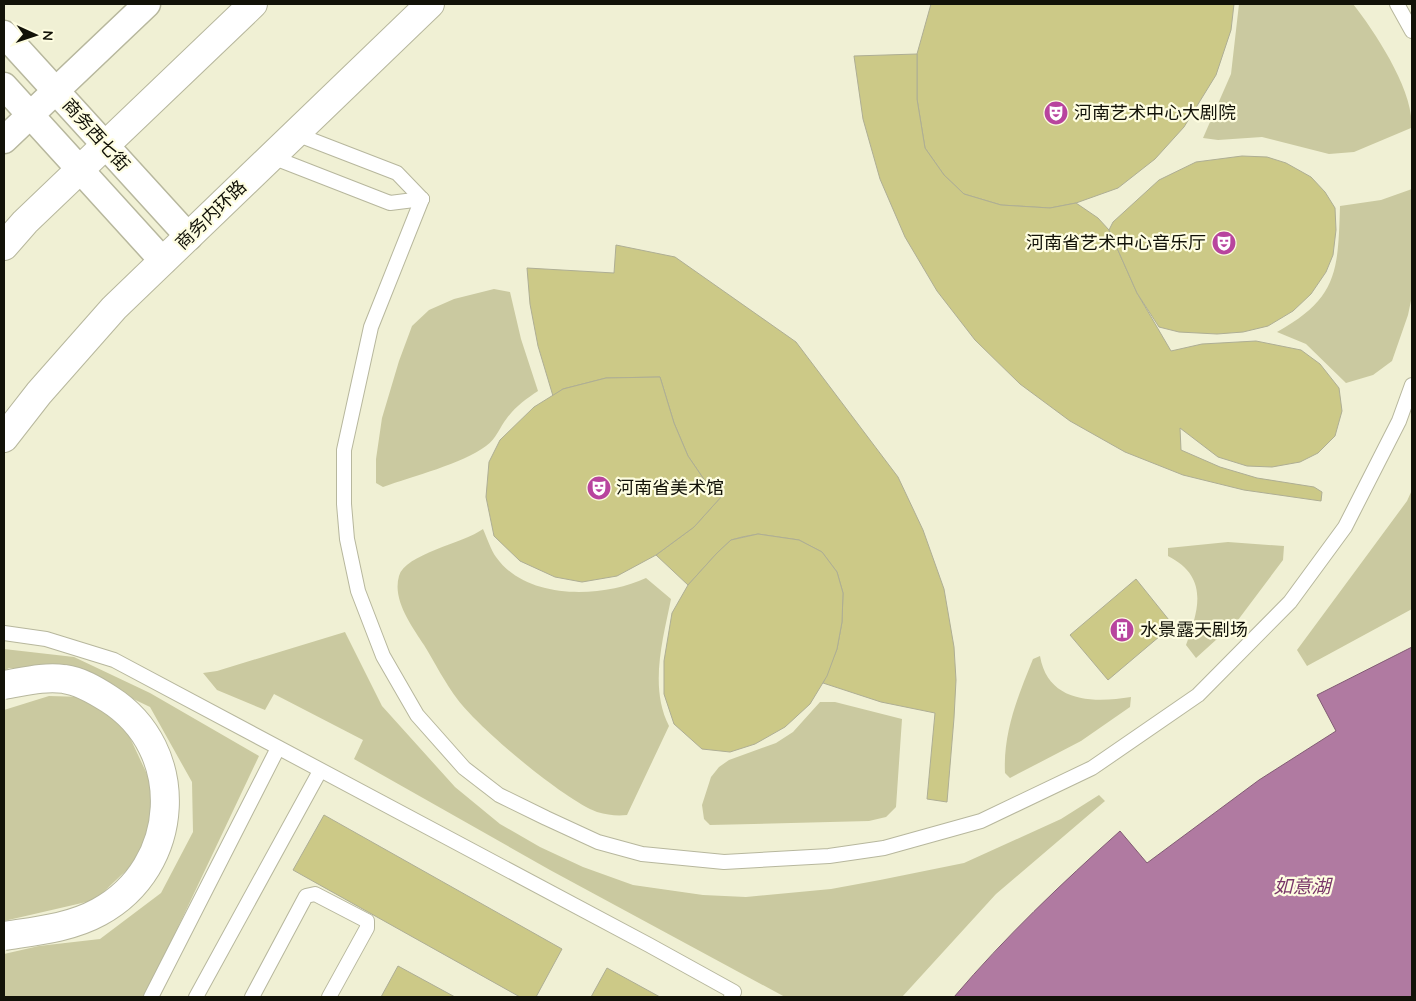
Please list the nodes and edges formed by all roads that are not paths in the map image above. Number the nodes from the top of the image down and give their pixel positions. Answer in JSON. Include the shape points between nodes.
{"nodes":[{"id":1,"x":147,"y":4,"type":"edge"},
{"id":2,"x":253,"y":4,"type":"edge"},
{"id":3,"x":430,"y":4,"type":"edge"},
{"id":4,"x":1397,"y":4,"type":"edge"},
{"id":5,"x":1412,"y":31,"type":"edge"},
{"id":6,"x":4,"y":34,"type":"edge"},
{"id":7,"x":4,"y":86,"type":"edge"},
{"id":8,"x":56,"y":90,"type":"junction"},
{"id":9,"x":30,"y":115,"type":"junction"},
{"id":10,"x":296,"y":134,"type":"junction"},
{"id":11,"x":4,"y":140,"type":"edge"},
{"id":12,"x":106,"y":145,"type":"junction"},
{"id":13,"x":272,"y":157,"type":"junction"},
{"id":14,"x":80,"y":170,"type":"junction"},
{"id":15,"x":422,"y":199,"type":"junction"},
{"id":16,"x":189,"y":237,"type":"junction"},
{"id":17,"x":4,"y":246,"type":"edge"},
{"id":18,"x":163,"y":261,"type":"junction"},
{"id":19,"x":1412,"y":385,"type":"edge"},
{"id":20,"x":4,"y":438,"type":"edge"},
{"id":21,"x":4,"y":633,"type":"edge"},
{"id":22,"x":4,"y":685,"type":"edge"},
{"id":23,"x":278,"y":748,"type":"junction"},
{"id":24,"x":320,"y":770,"type":"junction"},
{"id":25,"x":4,"y":936,"type":"edge"},
{"id":26,"x":151,"y":997,"type":"edge"},
{"id":27,"x":196,"y":997,"type":"edge"},
{"id":28,"x":252,"y":997,"type":"edge"},
{"id":29,"x":329,"y":997,"type":"edge"},
{"id":30,"x":731,"y":997,"type":"edge"}],
"edges":[{"from":1,"to":8,"type":"street"},
{"from":2,"to":12,"type":"street"},
{"from":3,"to":10,"type":"street","name":"商务内环路"},
{"from":4,"to":5,"type":"lane"},
{"from":6,"to":8,"type":"street","name":"商务西七街"},
{"from":7,"to":9,"type":"street","name":"商务西七街"},
{"from":8,"to":9,"type":"street"},
{"from":8,"to":12,"type":"street","name":"商务西七街"},
{"from":9,"to":11,"type":"street"},
{"from":9,"to":14,"type":"street","name":"商务西七街"},
{"from":10,"to":13,"type":"street","name":"商务内环路"},
{"from":10,"to":15,"type":"lane","via":[[397,173]]},
{"from":12,"to":14,"type":"street"},
{"from":12,"to":16,"type":"street","name":"商务西七街"},
{"from":13,"to":15,"type":"lane","via":[[390,203]]},
{"from":13,"to":16,"type":"street","name":"商务内环路"},
{"from":14,"to":17,"type":"street"},
{"from":14,"to":18,"type":"street","name":"商务西七街"},
{"from":15,"to":19,"type":"lane","via":[[371,327],[344,450],[347,539],[358,592],[384,656],[417,715],[464,768],[500,795],[546,818],[598,842],[642,854],[724,862],[829,856],[884,848],[981,820],[1092,768],[1198,695],[1290,602],[1345,527],[1399,421]]},
{"from":16,"to":18,"type":"street","name":"商务内环路"},
{"from":18,"to":20,"type":"street","name":"商务内环路","via":[[114,308]]},
{"from":21,"to":23,"type":"lane","via":[[46,639],[114,660]]},
{"from":22,"to":25,"type":"street","bridge":true,"via":[[36,679],[65,679],[92,688],[126,710],[156,755],[164,778],[166,804],[156,851],[143,871],[115,901],[81,920]]},
{"from":23,"to":24,"type":"lane"},
{"from":23,"to":26,"type":"lane"},
{"from":24,"to":27,"type":"lane"},
{"from":24,"to":30,"type":"lane","via":[[649,945],[734,992]]},
{"from":28,"to":29,"type":"lane","via":[[306,896],[315,894],[367,921],[367,928]]}]}
